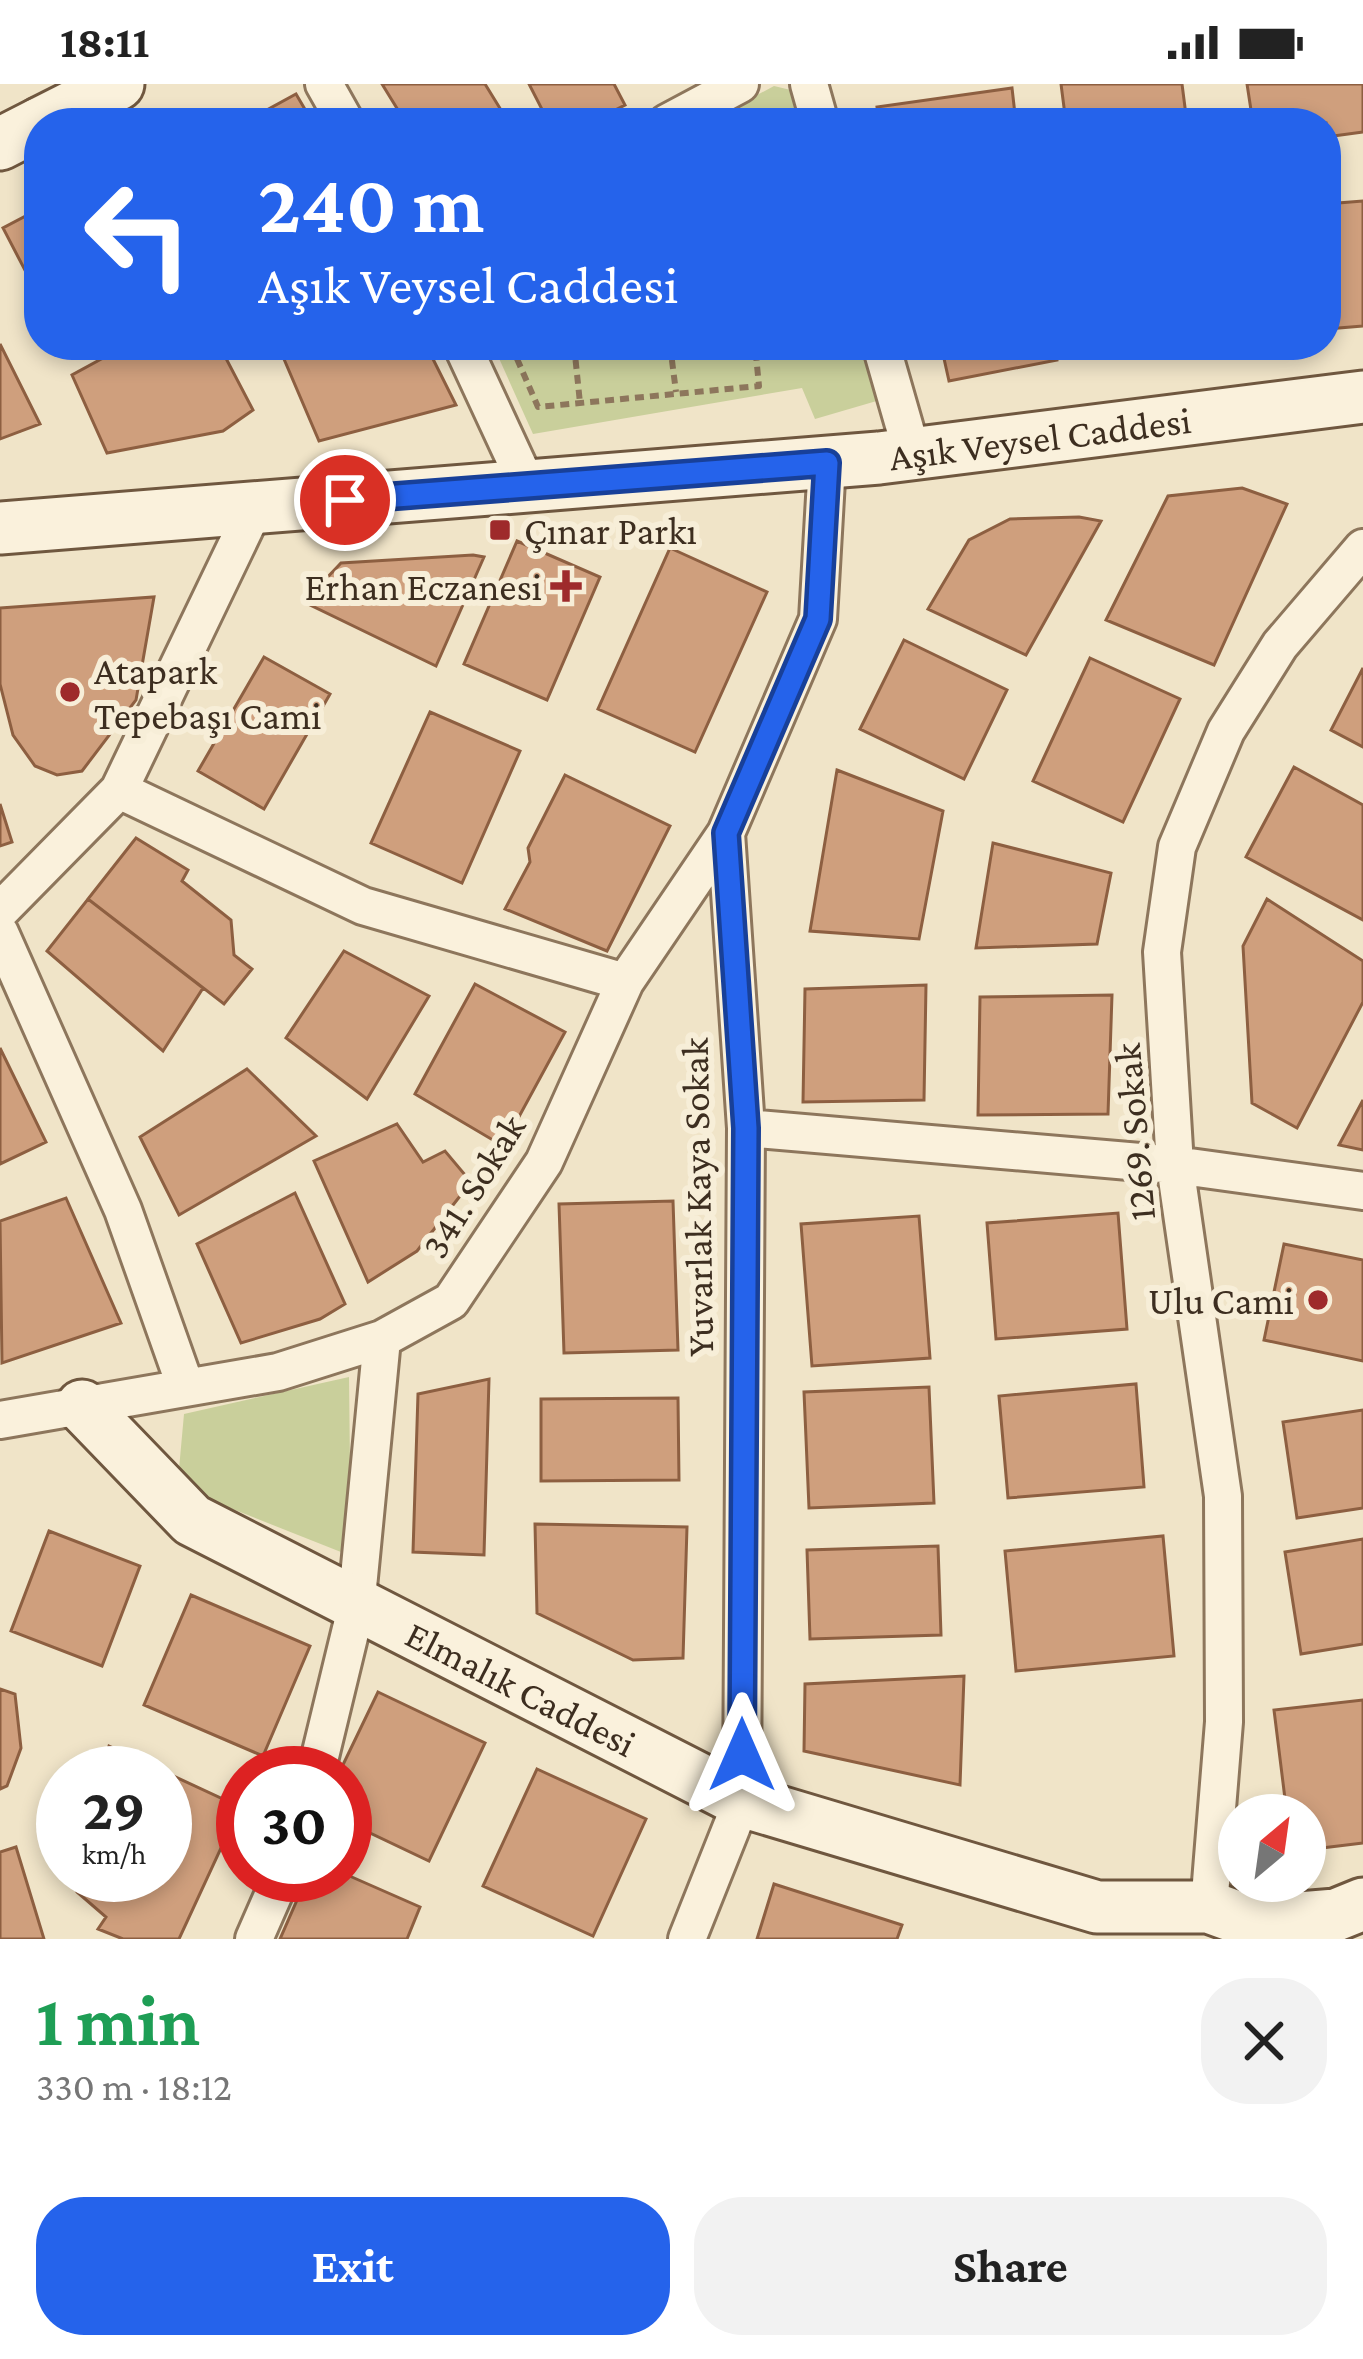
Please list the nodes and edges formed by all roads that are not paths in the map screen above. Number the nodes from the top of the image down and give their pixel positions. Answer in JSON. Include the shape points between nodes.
{"nodes":[{"id":1,"x":118,"y":84,"type":"edge"},
{"id":2,"x":740,"y":84,"type":"edge"},
{"id":3,"x":71,"y":108,"type":"edge"},
{"id":4,"x":695,"y":108,"type":"edge"},
{"id":5,"x":469,"y":360,"type":"edge"},
{"id":6,"x":885,"y":360,"type":"edge"},
{"id":7,"x":1363,"y":397,"type":"edge"},
{"id":8,"x":911,"y":453,"type":"junction"},
{"id":9,"x":827,"y":463,"type":"junction"},
{"id":10,"x":526,"y":483,"type":"junction"},
{"id":11,"x":254,"y":509,"type":"junction"},
{"id":12,"x":0,"y":528,"type":"edge"},
{"id":13,"x":1363,"y":548,"type":"edge"},
{"id":14,"x":119,"y":790,"type":"junction"},
{"id":15,"x":726,"y":833,"type":"junction"},
{"id":16,"x":0,"y":910,"type":"edge"},
{"id":17,"x":0,"y":933,"type":"edge"},
{"id":18,"x":625,"y":982,"type":"junction"},
{"id":19,"x":746,"y":1128,"type":"junction"},
{"id":20,"x":1175,"y":1165,"type":"junction"},
{"id":21,"x":1363,"y":1191,"type":"edge"},
{"id":22,"x":382,"y":1340,"type":"junction"},
{"id":23,"x":185,"y":1384,"type":"junction"},
{"id":24,"x":82,"y":1406,"type":"junction"},
{"id":25,"x":0,"y":1420,"type":"edge"},
{"id":26,"x":356,"y":1608,"type":"junction"},
{"id":27,"x":323,"y":1746,"type":"edge"},
{"id":28,"x":742,"y":1801,"type":"junction"},
{"id":29,"x":270,"y":1902,"type":"edge"},
{"id":30,"x":1363,"y":1904,"type":"edge"},
{"id":31,"x":1238,"y":1923,"type":"edge"},
{"id":32,"x":254,"y":1939,"type":"edge"},
{"id":33,"x":687,"y":1939,"type":"edge"}],
"edges":[{"from":1,"to":3,"type":"street"},
{"from":2,"to":4,"type":"street"},
{"from":5,"to":10,"type":"street"},
{"from":6,"to":8,"type":"street"},
{"from":7,"to":8,"type":"street","name":"Aşık Veysel Caddesi"},
{"from":8,"to":9,"type":"street","name":"Aşık Veysel Caddesi"},
{"from":9,"to":10,"type":"street","name":"Aşık Veysel Caddesi"},
{"from":9,"to":15,"type":"street","name":"Yuvarlak Kaya Sokak","via":[[818,619]]},
{"from":10,"to":11,"type":"street","name":"Aşık Veysel Caddesi"},
{"from":11,"to":12,"type":"street","name":"Aşık Veysel Caddesi"},
{"from":11,"to":14,"type":"street"},
{"from":13,"to":20,"type":"street","name":"1269. Sokak","via":[[1280,645],[1226,731],[1177,848],[1162,952]]},
{"from":14,"to":16,"type":"street"},
{"from":14,"to":18,"type":"street","via":[[363,906]]},
{"from":15,"to":18,"type":"street","name":"341. Sokak"},
{"from":15,"to":19,"type":"street","name":"Yuvarlak Kaya Sokak"},
{"from":17,"to":23,"type":"street","via":[[123,1210]]},
{"from":18,"to":22,"type":"street","name":"341. Sokak","via":[[544,1162],[451,1301]]},
{"from":19,"to":20,"type":"street"},
{"from":19,"to":28,"type":"street","name":"Yuvarlak Kaya Sokak"},
{"from":20,"to":21,"type":"street"},
{"from":20,"to":31,"type":"street","name":"1269. Sokak","via":[[1223,1496]]},
{"from":22,"to":23,"type":"street","name":"341. Sokak","via":[[278,1372]]},
{"from":22,"to":26,"type":"street"},
{"from":23,"to":24,"type":"street","name":"341. Sokak"},
{"from":24,"to":25,"type":"street","name":"341. Sokak"},
{"from":24,"to":26,"type":"street","name":"Elmalık Caddesi","via":[[192,1520]]},
{"from":26,"to":27,"type":"street"},
{"from":26,"to":28,"type":"street","name":"Elmalık Caddesi"},
{"from":28,"to":31,"type":"street","name":"Elmalık Caddesi","via":[[1096,1907]]},
{"from":28,"to":33,"type":"street","name":"Yuvarlak Kaya Sokak"},
{"from":29,"to":32,"type":"street"},
{"from":30,"to":31,"type":"street","name":"Elmalık Caddesi","via":[[1336,1915]]}]}
